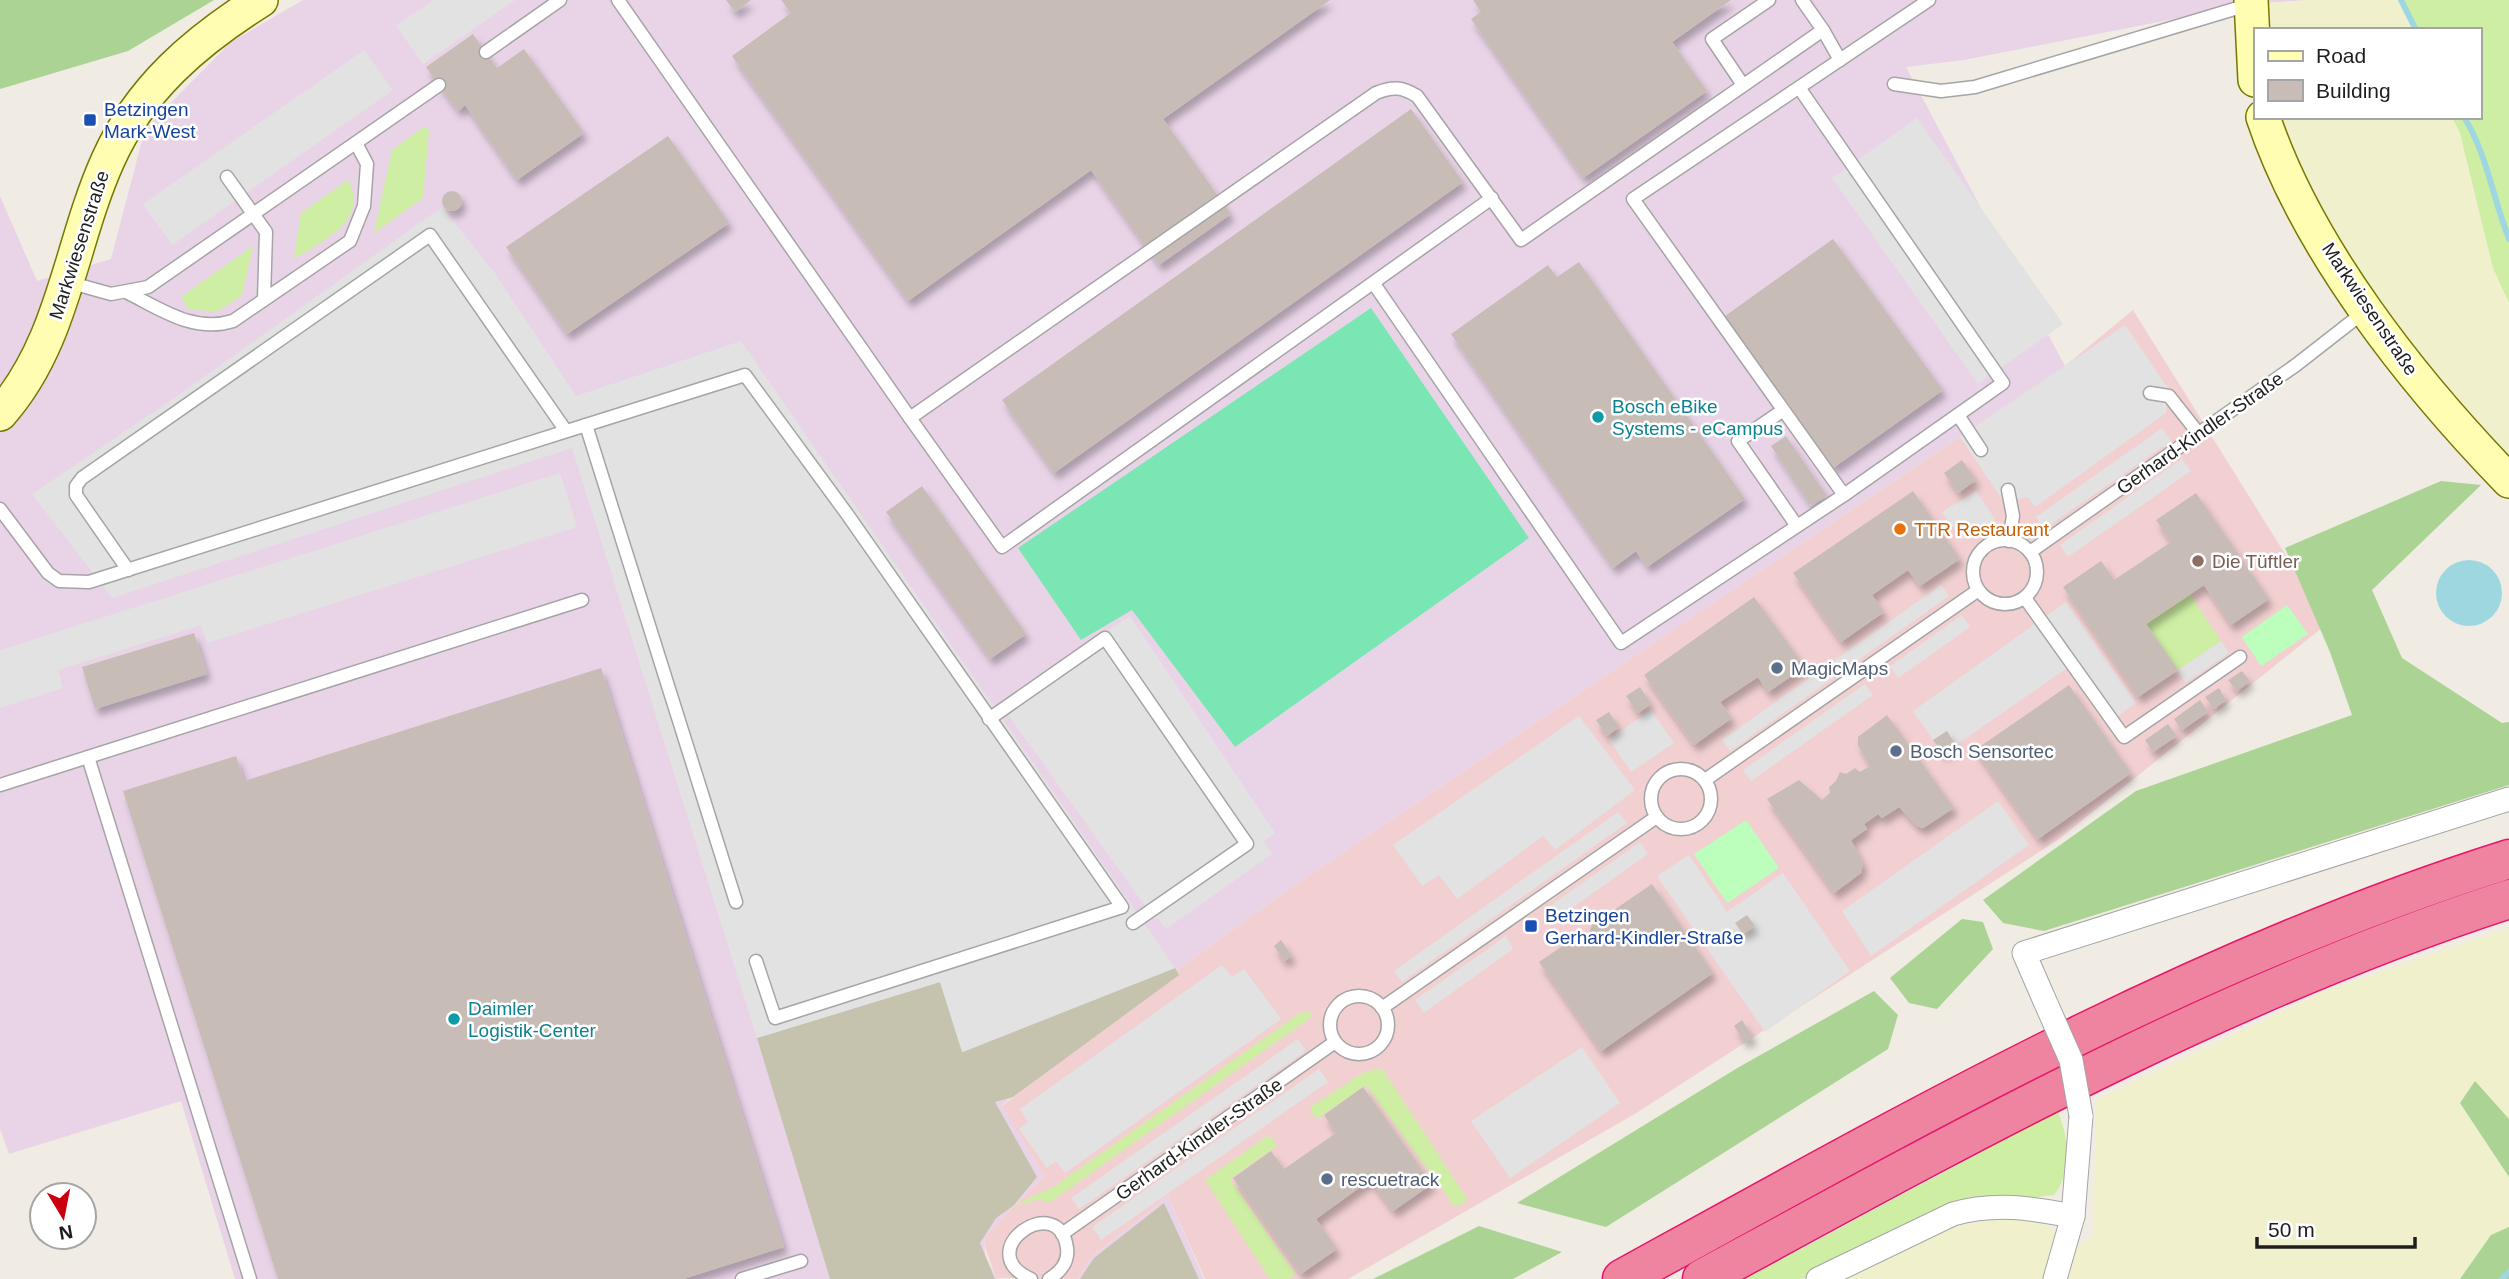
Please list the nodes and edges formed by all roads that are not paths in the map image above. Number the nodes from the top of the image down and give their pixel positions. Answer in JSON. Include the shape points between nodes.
{"nodes":[{"id":1,"x":261,"y":0,"type":"edge"},
{"id":2,"x":560,"y":0,"type":"edge"},
{"id":3,"x":618,"y":0,"type":"edge"},
{"id":4,"x":1769,"y":0,"type":"edge"},
{"id":5,"x":1802,"y":0,"type":"edge"},
{"id":6,"x":1928,"y":0,"type":"edge"},
{"id":7,"x":2251,"y":2,"type":"edge"},
{"id":8,"x":1823,"y":30,"type":"junction"},
{"id":9,"x":486,"y":52,"type":"dead end"},
{"id":10,"x":1840,"y":60,"type":"junction"},
{"id":11,"x":2254,"y":60,"type":"edge"},
{"id":12,"x":1895,"y":84,"type":"dead end"},
{"id":13,"x":439,"y":85,"type":"dead end"},
{"id":14,"x":1743,"y":85,"type":"junction"},
{"id":15,"x":1800,"y":89,"type":"junction"},
{"id":16,"x":2264,"y":119,"type":"edge"},
{"id":17,"x":356,"y":143,"type":"junction"},
{"id":18,"x":227,"y":177,"type":"dead end"},
{"id":19,"x":1492,"y":198,"type":"junction"},
{"id":20,"x":255,"y":214,"type":"junction"},
{"id":21,"x":68,"y":282,"type":"junction"},
{"id":22,"x":1374,"y":284,"type":"junction"},
{"id":23,"x":128,"y":293,"type":"junction"},
{"id":24,"x":264,"y":299,"type":"junction"},
{"id":25,"x":2367,"y":310,"type":"junction"},
{"id":26,"x":2150,"y":393,"type":"dead end"},
{"id":27,"x":1782,"y":411,"type":"junction"},
{"id":28,"x":0,"y":414,"type":"edge"},
{"id":29,"x":1958,"y":415,"type":"junction"},
{"id":30,"x":910,"y":418,"type":"junction"},
{"id":31,"x":586,"y":425,"type":"junction"},
{"id":32,"x":566,"y":431,"type":"junction"},
{"id":33,"x":2199,"y":434,"type":"junction"},
{"id":34,"x":1981,"y":450,"type":"dead end"},
{"id":35,"x":2509,"y":481,"type":"edge"},
{"id":36,"x":2008,"y":490,"type":"dead end"},
{"id":37,"x":1844,"y":495,"type":"junction"},
{"id":38,"x":0,"y":509,"type":"edge"},
{"id":39,"x":1797,"y":526,"type":"junction"},
{"id":40,"x":2009,"y":541,"type":"junction"},
{"id":41,"x":2030,"y":552,"type":"junction"},
{"id":42,"x":128,"y":570,"type":"junction"},
{"id":43,"x":1977,"y":591,"type":"junction"},
{"id":44,"x":2025,"y":597,"type":"junction"},
{"id":45,"x":582,"y":600,"type":"dead end"},
{"id":46,"x":2240,"y":657,"type":"dead end"},
{"id":47,"x":989,"y":719,"type":"junction"},
{"id":48,"x":88,"y":757,"type":"junction"},
{"id":49,"x":1705,"y":780,"type":"junction"},
{"id":50,"x":0,"y":785,"type":"edge"},
{"id":51,"x":2509,"y":799,"type":"edge"},
{"id":52,"x":1655,"y":817,"type":"junction"},
{"id":53,"x":2509,"y":859,"type":"edge"},
{"id":54,"x":2509,"y":899,"type":"edge"},
{"id":55,"x":736,"y":902,"type":"dead end"},
{"id":56,"x":1133,"y":922,"type":"dead end"},
{"id":57,"x":756,"y":961,"type":"dead end"},
{"id":58,"x":1382,"y":1008,"type":"junction"},
{"id":59,"x":1335,"y":1042,"type":"junction"},
{"id":60,"x":2073,"y":1216,"type":"junction"},
{"id":61,"x":1062,"y":1234,"type":"junction"},
{"id":62,"x":800,"y":1261,"type":"dead end"},
{"id":63,"x":250,"y":1279,"type":"edge"},
{"id":64,"x":742,"y":1279,"type":"edge"},
{"id":65,"x":1031,"y":1279,"type":"edge"},
{"id":66,"x":1049,"y":1279,"type":"edge"},
{"id":67,"x":1622,"y":1279,"type":"edge"},
{"id":68,"x":1702,"y":1279,"type":"edge"},
{"id":69,"x":1818,"y":1279,"type":"edge"},
{"id":70,"x":2054,"y":1279,"type":"edge"}],
"edges":[{"from":1,"to":21,"type":"street","name":"Markwiesenstraße","via":[[188,52],[146,97],[108,160]]},
{"from":2,"to":9,"type":"lane"},
{"from":3,"to":30,"type":"lane"},
{"from":4,"to":14,"type":"lane","via":[[1712,39]]},
{"from":5,"to":8,"type":"lane"},
{"from":6,"to":10,"type":"lane"},
{"from":7,"to":11,"type":"street"},
{"from":7,"to":12,"type":"lane","via":[[1975,87],[1941,91]]},
{"from":8,"to":10,"type":"lane"},
{"from":8,"to":14,"type":"lane"},
{"from":10,"to":15,"type":"lane"},
{"from":13,"to":17,"type":"lane"},
{"from":14,"to":19,"type":"lane","via":[[1521,240]]},
{"from":15,"to":27,"type":"lane","via":[[1633,200]]},
{"from":15,"to":29,"type":"lane","via":[[2003,383]]},
{"from":16,"to":25,"type":"street","name":"Markwiesenstraße","via":[[2292,188]]},
{"from":17,"to":20,"type":"lane"},
{"from":17,"to":24,"type":"lane","via":[[367,164],[364,206],[350,241]]},
{"from":18,"to":20,"type":"lane"},
{"from":19,"to":22,"type":"lane"},
{"from":19,"to":30,"type":"lane","via":[[1417,96],[1390,87]]},
{"from":20,"to":23,"type":"lane","via":[[148,287]]},
{"from":20,"to":24,"type":"lane","via":[[266,232]]},
{"from":21,"to":23,"type":"lane","via":[[111,295]]},
{"from":21,"to":28,"type":"street","name":"Markwiesenstraße","via":[[38,359]]},
{"from":22,"to":30,"type":"lane","via":[[1002,547]]},
{"from":22,"to":39,"type":"lane","via":[[1621,643]]},
{"from":23,"to":24,"type":"lane","via":[[205,326],[233,321]]},
{"from":25,"to":33,"type":"lane","name":"Gerhard-Kindler-Straße"},
{"from":25,"to":35,"type":"street","name":"Markwiesenstraße","via":[[2436,403]]},
{"from":26,"to":33,"type":"lane","via":[[2169,396]]},
{"from":27,"to":37,"type":"lane"},
{"from":27,"to":39,"type":"lane","via":[[1738,441]]},
{"from":29,"to":34,"type":"lane"},
{"from":29,"to":37,"type":"lane"},
{"from":31,"to":32,"type":"lane"},
{"from":31,"to":47,"type":"lane","via":[[745,375]]},
{"from":31,"to":55,"type":"lane"},
{"from":32,"to":42,"type":"lane"},
{"from":32,"to":42,"type":"lane","via":[[430,235],[82,478],[76,495]]},
{"from":33,"to":41,"type":"lane","name":"Gerhard-Kindler-Straße"},
{"from":36,"to":40,"type":"lane","via":[[2013,516]]},
{"from":37,"to":39,"type":"lane"},
{"from":38,"to":42,"type":"lane","via":[[48,573],[59,580],[89,582]]},
{"from":40,"to":41,"type":"lane"},
{"from":40,"to":43,"type":"lane","via":[[1995,542],[1975,560],[1972,574]]},
{"from":41,"to":44,"type":"lane","via":[[2037,575]]},
{"from":43,"to":44,"type":"lane","via":[[1990,601],[2008,605]]},
{"from":43,"to":49,"type":"lane"},
{"from":44,"to":46,"type":"lane","via":[[2124,737]]},
{"from":45,"to":48,"type":"lane"},
{"from":47,"to":56,"type":"lane","via":[[1105,638],[1247,844]]},
{"from":47,"to":57,"type":"lane","via":[[1122,907],[775,1018]]},
{"from":48,"to":50,"type":"lane"},
{"from":48,"to":63,"type":"lane"},
{"from":49,"to":52,"type":"lane","via":[[1690,770],[1667,772],[1652,790]]},
{"from":49,"to":52,"type":"lane","via":[[1710,808],[1695,826],[1671,828]]},
{"from":51,"to":60,"type":"street","bridge":true,"via":[[2024,953],[2071,1060],[2081,1116]]},
{"from":52,"to":58,"type":"lane"},
{"from":53,"to":67,"type":"highway","via":[[2306,930],[2195,979],[1998,1074]]},
{"from":54,"to":68,"type":"highway","via":[[2344,958],[2189,1026],[2024,1106]]},
{"from":58,"to":59,"type":"lane","via":[[1367,998],[1341,1002],[1331,1018]]},
{"from":58,"to":59,"type":"lane","via":[[1388,1028],[1375,1049],[1352,1053]]},
{"from":59,"to":61,"type":"lane","name":"Gerhard-Kindler-Straße"},
{"from":60,"to":69,"type":"street","via":[[2021,1206],[1974,1208]]},
{"from":60,"to":70,"type":"street"},
{"from":61,"to":65,"type":"lane","via":[[1037,1223],[1014,1237],[1010,1250],[1013,1264]]},
{"from":61,"to":66,"type":"lane","via":[[1067,1260]]},
{"from":62,"to":64,"type":"lane"}]}
